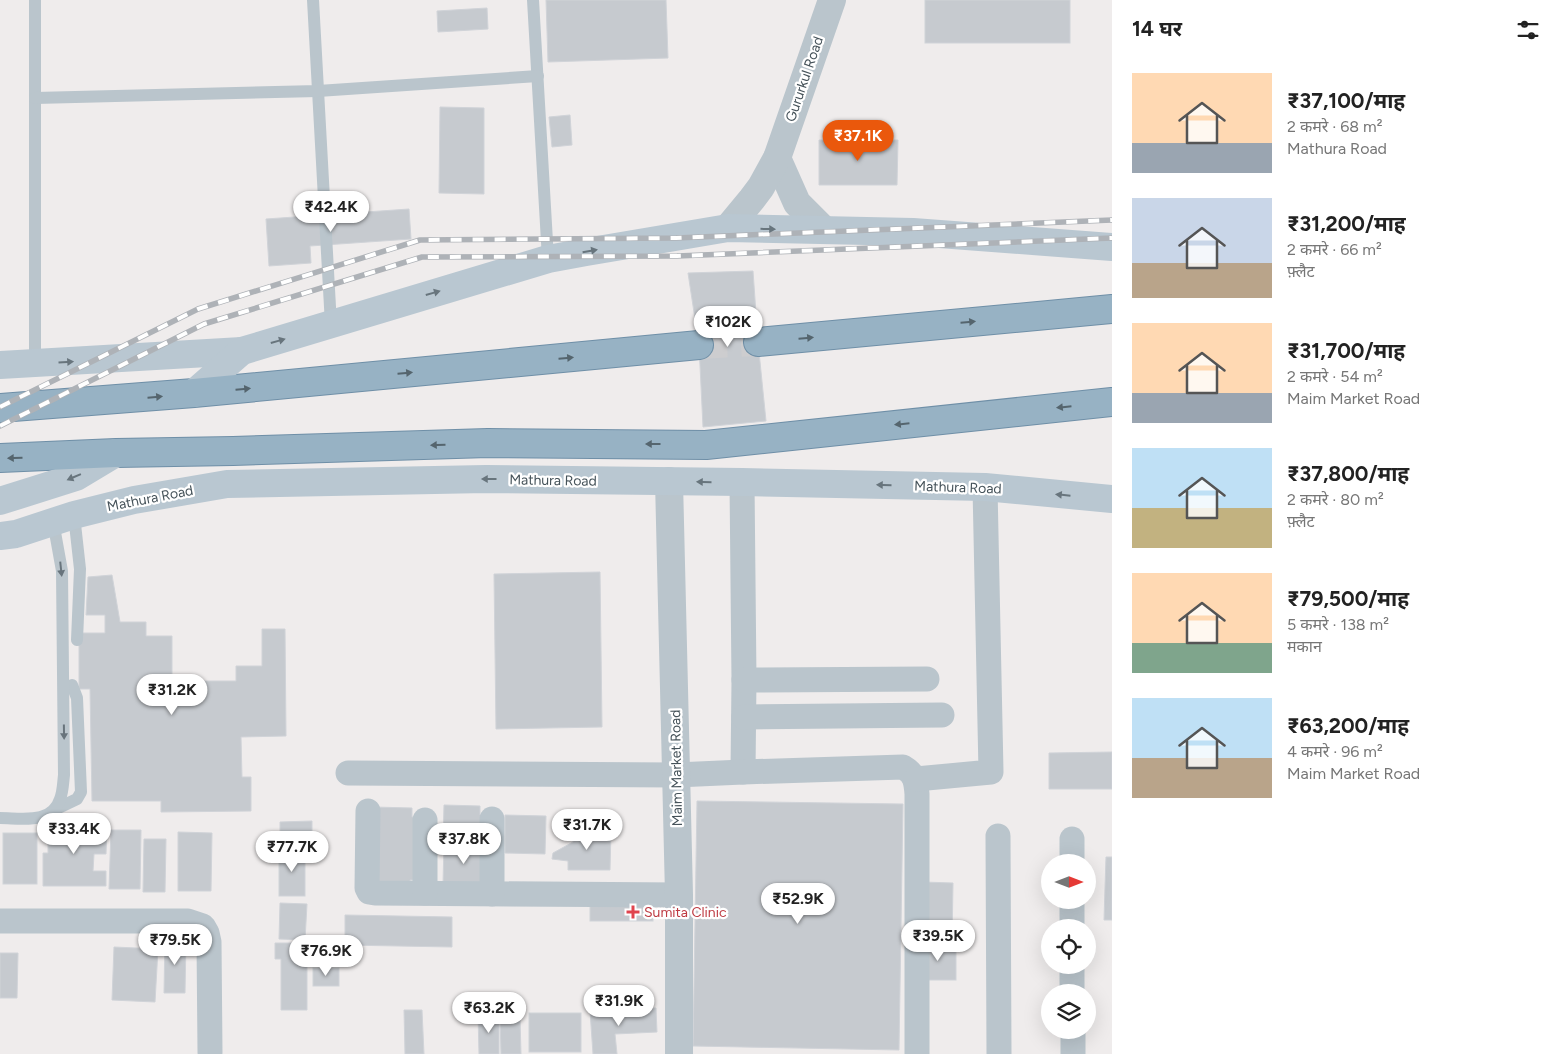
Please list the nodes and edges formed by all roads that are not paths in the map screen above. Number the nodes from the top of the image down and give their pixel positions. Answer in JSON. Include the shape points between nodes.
{"nodes":[{"id":1,"x":35,"y":0,"type":"edge"},
{"id":2,"x":313,"y":0,"type":"edge"},
{"id":3,"x":533,"y":0,"type":"edge"},
{"id":4,"x":832,"y":0,"type":"edge"},
{"id":5,"x":538,"y":76,"type":"junction"},
{"id":6,"x":318,"y":90,"type":"junction"},
{"id":7,"x":35,"y":98,"type":"junction"},
{"id":8,"x":777,"y":158,"type":"junction"},
{"id":9,"x":728,"y":228,"type":"junction"},
{"id":10,"x":824,"y":230,"type":"junction"},
{"id":11,"x":1112,"y":246,"type":"edge"},
{"id":12,"x":548,"y":259,"type":"junction"},
{"id":13,"x":1112,"y":309,"type":"edge"},
{"id":14,"x":331,"y":325,"type":"junction"},
{"id":15,"x":758,"y":342,"type":"tunnel mouth"},
{"id":16,"x":699,"y":345,"type":"tunnel mouth"},
{"id":17,"x":242,"y":351,"type":"junction"},
{"id":18,"x":35,"y":364,"type":"junction"},
{"id":19,"x":0,"y":365,"type":"edge"},
{"id":20,"x":194,"y":394,"type":"junction"},
{"id":21,"x":1112,"y":402,"type":"edge"},
{"id":22,"x":0,"y":408,"type":"edge"},
{"id":23,"x":116,"y":453,"type":"junction"},
{"id":24,"x":0,"y":458,"type":"edge"},
{"id":25,"x":669,"y":481,"type":"junction"},
{"id":26,"x":742,"y":482,"type":"junction"},
{"id":27,"x":985,"y":487,"type":"junction"},
{"id":28,"x":1112,"y":500,"type":"edge"},
{"id":29,"x":0,"y":501,"type":"edge"},
{"id":30,"x":64,"y":518,"type":"junction"},
{"id":31,"x":0,"y":536,"type":"edge"},
{"id":32,"x":77,"y":640,"type":"dead end"},
{"id":33,"x":927,"y":678,"type":"dead end"},
{"id":34,"x":744,"y":680,"type":"junction"},
{"id":35,"x":72,"y":685,"type":"dead end"},
{"id":36,"x":942,"y":715,"type":"dead end"},
{"id":37,"x":744,"y":717,"type":"junction"},
{"id":38,"x":743,"y":772,"type":"junction"},
{"id":39,"x":348,"y":773,"type":"dead end"},
{"id":40,"x":676,"y":775,"type":"junction"},
{"id":41,"x":916,"y":779,"type":"junction"},
{"id":42,"x":54,"y":810,"type":"junction"},
{"id":43,"x":368,"y":812,"type":"dead end"},
{"id":44,"x":0,"y":818,"type":"edge"},
{"id":45,"x":492,"y":819,"type":"dead end"},
{"id":46,"x":425,"y":820,"type":"dead end"},
{"id":47,"x":998,"y":836,"type":"dead end"},
{"id":48,"x":425,"y":893,"type":"junction"},
{"id":49,"x":492,"y":894,"type":"junction"},
{"id":50,"x":679,"y":895,"type":"junction"},
{"id":51,"x":0,"y":921,"type":"edge"},
{"id":52,"x":1073,"y":1039,"type":"edge"},
{"id":53,"x":210,"y":1052,"type":"dead end"},
{"id":54,"x":679,"y":1054,"type":"edge"},
{"id":55,"x":917,"y":1054,"type":"edge"},
{"id":56,"x":999,"y":1054,"type":"edge"},
{"id":57,"x":1073,"y":1054,"type":"edge"}],
"edges":[{"from":1,"to":7,"type":"lane"},
{"from":2,"to":6,"type":"lane"},
{"from":3,"to":5,"type":"lane"},
{"from":4,"to":8,"type":"street","name":"Gururkul Road"},
{"from":5,"to":6,"type":"lane"},
{"from":5,"to":12,"type":"lane"},
{"from":6,"to":7,"type":"lane"},
{"from":6,"to":14,"type":"lane"},
{"from":7,"to":18,"type":"lane"},
{"from":8,"to":9,"type":"street","name":"Gururkul Road","via":[[761,187]]},
{"from":8,"to":10,"type":"street","via":[[797,203]]},
{"from":9,"to":10,"type":"main road","one_way":true},
{"from":12,"to":9,"type":"main road","one_way":true},
{"from":10,"to":11,"type":"main road","via":[[913,232]]},
{"from":14,"to":12,"type":"main road","one_way":true},
{"from":15,"to":13,"type":"highway","one_way":true},
{"from":17,"to":14,"type":"main road","one_way":true},
{"from":20,"to":16,"type":"highway","one_way":true},
{"from":18,"to":17,"type":"main road","one_way":true},
{"from":17,"to":20,"type":"main road"},
{"from":18,"to":19,"type":"main road"},
{"from":22,"to":20,"type":"highway","one_way":true},
{"from":21,"to":23,"type":"highway","one_way":true,"via":[[706,445],[488,443]]},
{"from":23,"to":24,"type":"highway","one_way":true},
{"from":23,"to":29,"type":"main road","one_way":true,"via":[[76,477]]},
{"from":26,"to":25,"type":"main road","name":"Mathura Road","one_way":true},
{"from":25,"to":30,"type":"main road","name":"Mathura Road","one_way":true,"via":[[486,479],[227,484],[134,500]]},
{"from":25,"to":40,"type":"street","name":"Maim Market Road"},
{"from":27,"to":26,"type":"main road","name":"Mathura Road","one_way":true},
{"from":26,"to":34,"type":"street"},
{"from":28,"to":27,"type":"main road","name":"Mathura Road","one_way":true},
{"from":27,"to":41,"type":"street","via":[[991,772]]},
{"from":30,"to":31,"type":"main road","name":"Mathura Road"},
{"from":30,"to":32,"type":"lane","via":[[80,569]]},
{"from":30,"to":42,"type":"lane","one_way":true,"via":[[64,775],[60,799]]},
{"from":33,"to":34,"type":"street"},
{"from":34,"to":37,"type":"street"},
{"from":35,"to":42,"type":"lane","via":[[77,698],[80,792],[77,799]]},
{"from":36,"to":37,"type":"street"},
{"from":37,"to":38,"type":"street"},
{"from":38,"to":40,"type":"street"},
{"from":38,"to":41,"type":"street","via":[[903,767]]},
{"from":39,"to":40,"type":"street"},
{"from":40,"to":50,"type":"street","name":"Maim Market Road"},
{"from":41,"to":55,"type":"street"},
{"from":42,"to":44,"type":"lane","via":[[38,819]]},
{"from":43,"to":48,"type":"street","via":[[369,892]]},
{"from":45,"to":49,"type":"street"},
{"from":46,"to":48,"type":"street"},
{"from":47,"to":56,"type":"street"},
{"from":48,"to":49,"type":"street"},
{"from":49,"to":50,"type":"street"},
{"from":50,"to":54,"type":"street","name":"Maim Market Road"},
{"from":51,"to":53,"type":"street","via":[[188,921],[203,926],[209,942]]},
{"from":52,"to":57,"type":"street"}]}
